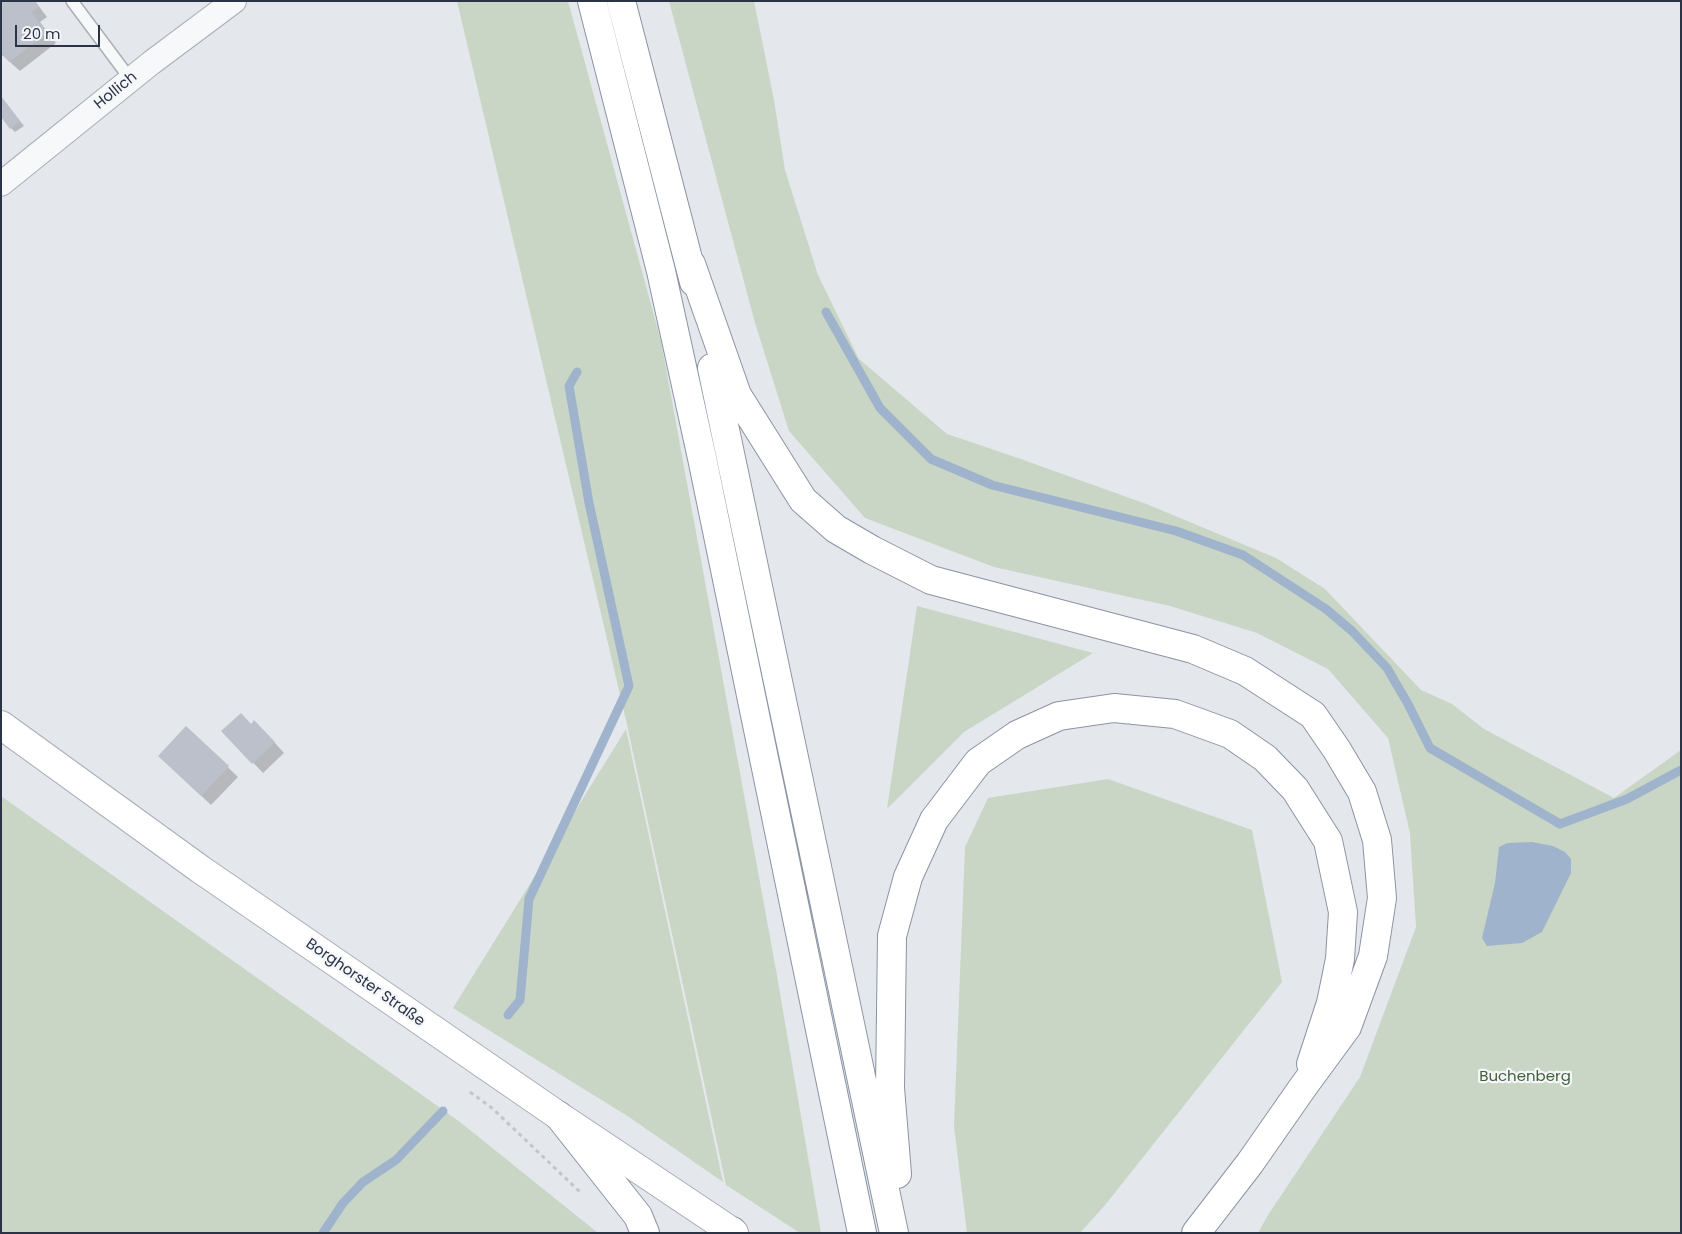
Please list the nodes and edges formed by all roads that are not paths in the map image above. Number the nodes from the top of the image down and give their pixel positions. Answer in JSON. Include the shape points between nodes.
{"nodes":[{"id":1,"x":72,"y":1,"type":"edge"},
{"id":2,"x":234,"y":1,"type":"edge"},
{"id":3,"x":592,"y":1,"type":"edge"},
{"id":4,"x":621,"y":1,"type":"edge"},
{"id":5,"x":131,"y":80,"type":"junction"},
{"id":6,"x":1,"y":184,"type":"edge"},
{"id":7,"x":691,"y":264,"type":"junction"},
{"id":8,"x":1,"y":725,"type":"edge"},
{"id":9,"x":1303,"y":1087,"type":"junction"},
{"id":10,"x":559,"y":1116,"type":"junction"},
{"id":11,"x":732,"y":1232,"type":"edge"},
{"id":12,"x":645,"y":1233,"type":"edge"},
{"id":13,"x":862,"y":1233,"type":"edge"},
{"id":14,"x":894,"y":1233,"type":"edge"},
{"id":15,"x":901,"y":1233,"type":"edge"},
{"id":16,"x":1196,"y":1233,"type":"edge"}],
"edges":[{"from":1,"to":5,"type":"lane"},
{"from":2,"to":5,"type":"street","name":"Hollich"},
{"from":3,"to":13,"type":"main road","via":[[661,271],[702,458]]},
{"from":4,"to":7,"type":"main road"},
{"from":5,"to":6,"type":"street","name":"Hollich"},
{"from":7,"to":9,"type":"main road","via":[[737,396],[803,500],[836,529],[930,580],[1193,649],[1245,671],[1313,715],[1362,792],[1377,840],[1382,898],[1373,956],[1347,1027]]},
{"from":7,"to":14,"type":"main road"},
{"from":8,"to":10,"type":"main road","name":"Borghorster Straße","via":[[200,869]]},
{"from":9,"to":15,"type":"main road","via":[[1331,1003],[1340,959],[1343,912],[1328,841],[1295,789],[1265,758],[1230,734],[1175,714],[1114,708],[1059,716],[1016,735],[978,762],[934,820],[908,877],[892,936],[890,1088]]},
{"from":9,"to":16,"type":"main road"},
{"from":10,"to":11,"type":"main road","name":"Borghorster Straße"},
{"from":10,"to":12,"type":"main road","via":[[638,1216]]}]}
